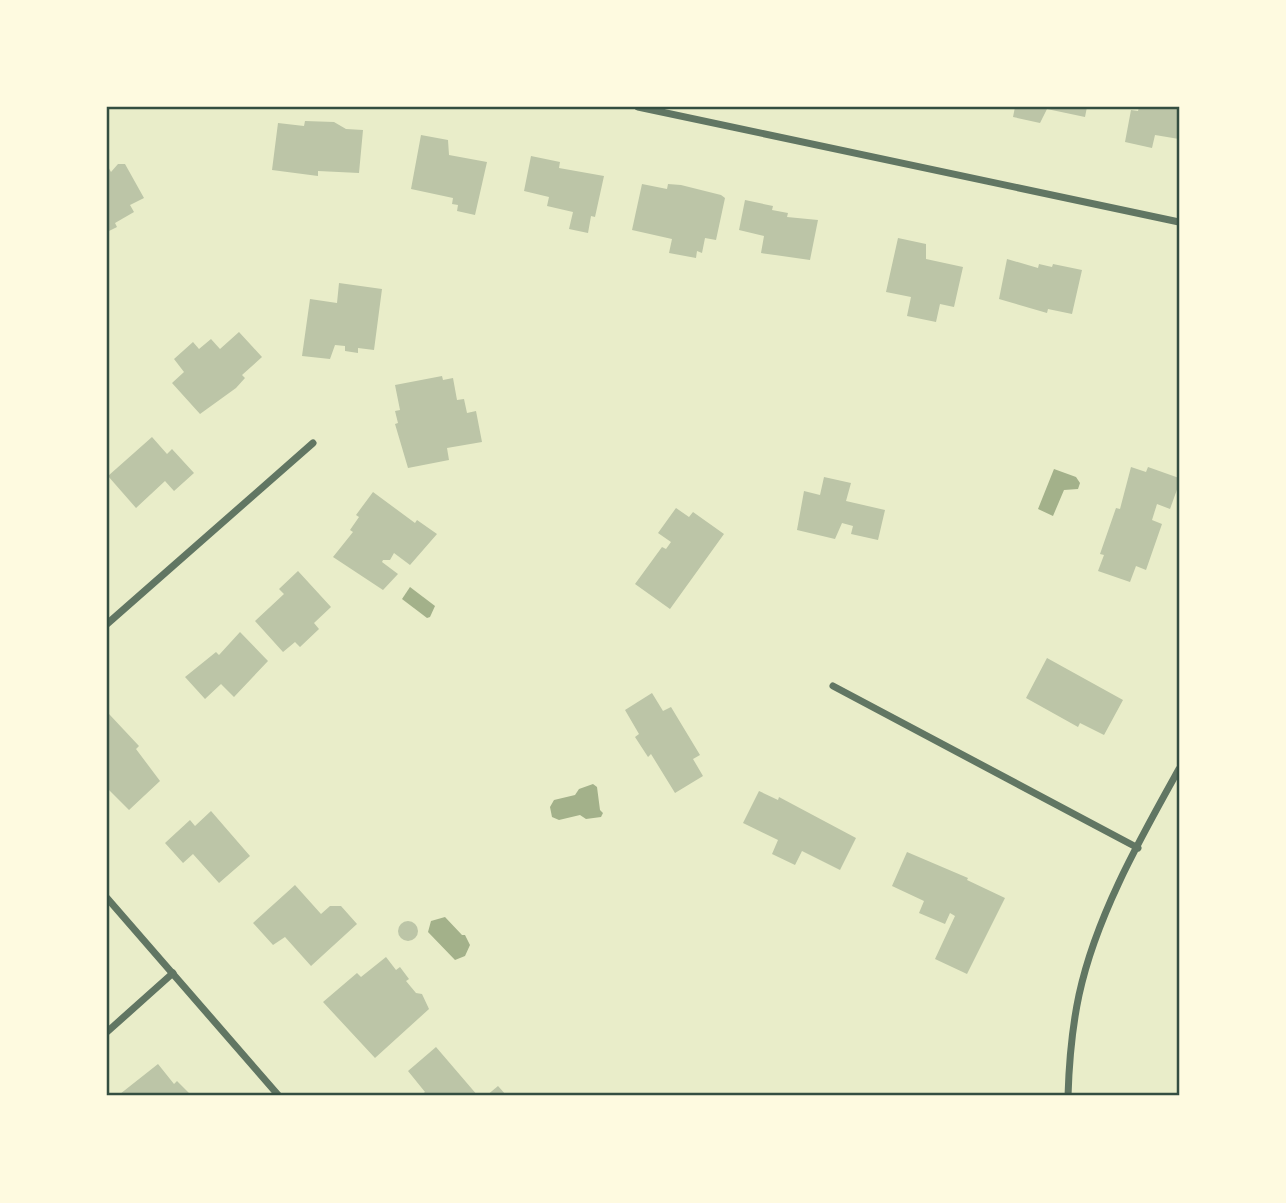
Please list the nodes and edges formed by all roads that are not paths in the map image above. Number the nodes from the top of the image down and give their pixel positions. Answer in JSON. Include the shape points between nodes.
{"nodes":[{"id":1,"x":638,"y":107,"type":"edge"},
{"id":2,"x":681,"y":111,"type":"edge"},
{"id":3,"x":1179,"y":222,"type":"edge"},
{"id":4,"x":313,"y":443,"type":"dead end"},
{"id":5,"x":107,"y":624,"type":"edge"},
{"id":6,"x":833,"y":686,"type":"dead end"},
{"id":7,"x":1179,"y":769,"type":"edge"},
{"id":8,"x":1138,"y":848,"type":"junction"},
{"id":9,"x":107,"y":898,"type":"edge"},
{"id":10,"x":173,"y":973,"type":"junction"},
{"id":11,"x":107,"y":1032,"type":"edge"},
{"id":12,"x":279,"y":1096,"type":"edge"},
{"id":13,"x":1068,"y":1096,"type":"edge"}],
"edges":[{"from":1,"to":2,"type":"street"},
{"from":2,"to":3,"type":"street"},
{"from":4,"to":5,"type":"street"},
{"from":6,"to":8,"type":"street"},
{"from":7,"to":8,"type":"street"},
{"from":8,"to":13,"type":"street","via":[[1099,932],[1082,984]]},
{"from":9,"to":10,"type":"street"},
{"from":10,"to":11,"type":"street"},
{"from":10,"to":12,"type":"street"}]}
